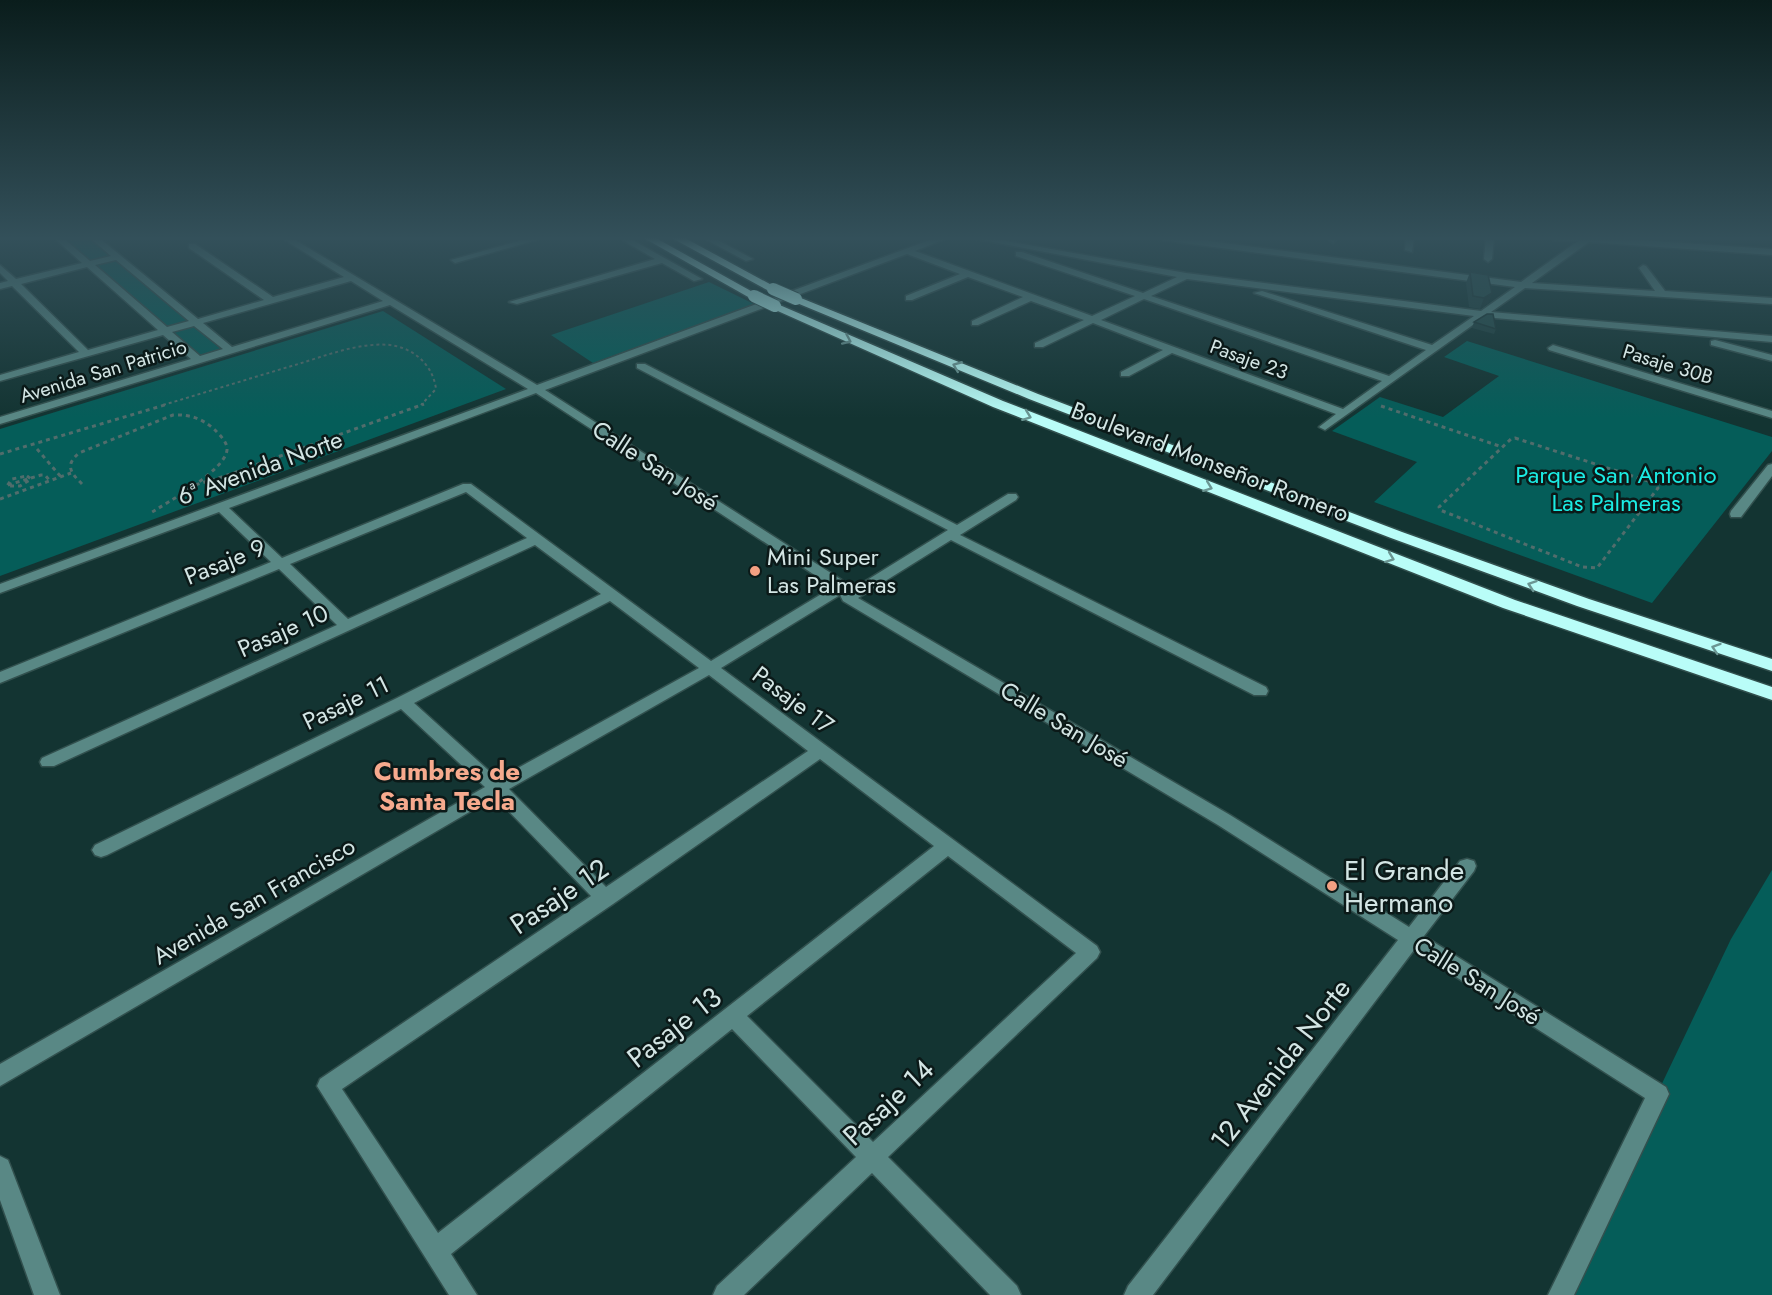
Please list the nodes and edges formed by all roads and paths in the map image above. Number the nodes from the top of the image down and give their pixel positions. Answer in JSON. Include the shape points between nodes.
{"nodes":[{"id":1,"x":29,"y":297,"type":"edge"},
{"id":2,"x":127,"y":297,"type":"edge"},
{"id":3,"x":167,"y":297,"type":"edge"},
{"id":4,"x":267,"y":297,"type":"edge"},
{"id":5,"x":284,"y":297,"type":"edge"},
{"id":6,"x":382,"y":297,"type":"edge"},
{"id":7,"x":530,"y":297,"type":"edge"},
{"id":8,"x":757,"y":297,"type":"edge"},
{"id":9,"x":783,"y":297,"type":"edge"},
{"id":10,"x":793,"y":297,"type":"edge"},
{"id":11,"x":1030,"y":297,"type":"edge"},
{"id":12,"x":1032,"y":297,"type":"edge"},
{"id":13,"x":1140,"y":297,"type":"edge"},
{"id":14,"x":1147,"y":297,"type":"edge"},
{"id":15,"x":1277,"y":297,"type":"edge"},
{"id":16,"x":1356,"y":297,"type":"edge"},
{"id":17,"x":1506,"y":297,"type":"edge"},
{"id":18,"x":1716,"y":297,"type":"edge"},
{"id":19,"x":272,"y":301,"type":"junction"},
{"id":20,"x":1772,"y":301,"type":"edge"},
{"id":21,"x":389,"y":302,"type":"junction"},
{"id":22,"x":514,"y":302,"type":"dead end"},
{"id":23,"x":1482,"y":314,"type":"junction"},
{"id":24,"x":1094,"y":320,"type":"junction"},
{"id":25,"x":197,"y":322,"type":"junction"},
{"id":26,"x":975,"y":323,"type":"dead end"},
{"id":27,"x":165,"y":331,"type":"junction"},
{"id":28,"x":1772,"y":339,"type":"edge"},
{"id":29,"x":1715,"y":343,"type":"dead end"},
{"id":30,"x":1039,"y":345,"type":"dead end"},
{"id":31,"x":1553,"y":348,"type":"dead end"},
{"id":32,"x":1172,"y":349,"type":"junction"},
{"id":33,"x":1433,"y":349,"type":"junction"},
{"id":34,"x":230,"y":350,"type":"junction"},
{"id":35,"x":86,"y":354,"type":"junction"},
{"id":36,"x":1772,"y":358,"type":"edge"},
{"id":37,"x":198,"y":360,"type":"junction"},
{"id":38,"x":641,"y":366,"type":"dead end"},
{"id":39,"x":1125,"y":374,"type":"dead end"},
{"id":40,"x":0,"y":378,"type":"edge"},
{"id":41,"x":1390,"y":380,"type":"junction"},
{"id":42,"x":536,"y":389,"type":"junction"},
{"id":43,"x":1363,"y":400,"type":"junction"},
{"id":44,"x":1344,"y":413,"type":"junction"},
{"id":45,"x":1772,"y":415,"type":"edge"},
{"id":46,"x":0,"y":421,"type":"edge"},
{"id":47,"x":1325,"y":427,"type":"dead end"},
{"id":48,"x":1502,"y":447,"type":"junction"},
{"id":49,"x":37,"y":450,"type":"dead end"},
{"id":50,"x":0,"y":454,"type":"edge"},
{"id":51,"x":1772,"y":468,"type":"edge"},
{"id":52,"x":71,"y":473,"type":"junction"},
{"id":53,"x":61,"y":477,"type":"junction"},
{"id":54,"x":51,"y":482,"type":"junction"},
{"id":55,"x":82,"y":484,"type":"dead end"},
{"id":56,"x":0,"y":485,"type":"edge"},
{"id":57,"x":1766,"y":486,"type":"edge"},
{"id":58,"x":188,"y":487,"type":"junction"},
{"id":59,"x":467,"y":487,"type":"joint"},
{"id":60,"x":1012,"y":497,"type":"dead end"},
{"id":61,"x":0,"y":499,"type":"edge"},
{"id":62,"x":220,"y":507,"type":"junction"},
{"id":63,"x":1736,"y":514,"type":"dead end"},
{"id":64,"x":953,"y":532,"type":"junction"},
{"id":65,"x":148,"y":534,"type":"junction"},
{"id":66,"x":537,"y":539,"type":"junction"},
{"id":67,"x":280,"y":563,"type":"junction"},
{"id":68,"x":0,"y":589,"type":"edge"},
{"id":69,"x":845,"y":593,"type":"junction"},
{"id":70,"x":611,"y":595,"type":"junction"},
{"id":71,"x":346,"y":626,"type":"junction"},
{"id":72,"x":1772,"y":665,"type":"edge"},
{"id":73,"x":710,"y":668,"type":"junction"},
{"id":74,"x":0,"y":678,"type":"edge"},
{"id":75,"x":1260,"y":690,"type":"dead end"},
{"id":76,"x":1772,"y":694,"type":"edge"},
{"id":77,"x":403,"y":702,"type":"junction"},
{"id":78,"x":820,"y":751,"type":"junction"},
{"id":79,"x":48,"y":762,"type":"dead end"},
{"id":80,"x":497,"y":788,"type":"junction"},
{"id":81,"x":947,"y":846,"type":"junction"},
{"id":82,"x":102,"y":850,"type":"dead end"},
{"id":83,"x":1467,"y":866,"type":"dead end"},
{"id":84,"x":606,"y":899,"type":"junction"},
{"id":85,"x":1412,"y":940,"type":"junction"},
{"id":86,"x":1090,"y":952,"type":"joint"},
{"id":87,"x":733,"y":1016,"type":"junction"},
{"id":88,"x":0,"y":1076,"type":"edge"},
{"id":89,"x":872,"y":1157,"type":"junction"},
{"id":90,"x":0,"y":1168,"type":"edge"},
{"id":91,"x":435,"y":1251,"type":"junction"},
{"id":92,"x":47,"y":1295,"type":"edge"},
{"id":93,"x":464,"y":1295,"type":"edge"},
{"id":94,"x":726,"y":1295,"type":"edge"},
{"id":95,"x":1008,"y":1295,"type":"edge"},
{"id":96,"x":1137,"y":1295,"type":"edge"},
{"id":97,"x":1561,"y":1295,"type":"edge"}],
"edges":[{"from":1,"to":35,"type":"street"},
{"from":2,"to":27,"type":"street"},
{"from":3,"to":25,"type":"street"},
{"from":4,"to":19,"type":"street"},
{"from":5,"to":19,"type":"street"},
{"from":6,"to":21,"type":"street","name":"Calle San José"},
{"from":7,"to":22,"type":"street"},
{"from":8,"to":76,"type":"highway","name":"Boulevard Monseñor Romero","one_way":true,"bridge":true,"via":[[998,404],[1444,579]]},
{"from":9,"to":42,"type":"street","name":"6ª Avenida Norte"},
{"from":72,"to":10,"type":"highway","name":"Boulevard Monseñor Romero","one_way":true,"bridge":true,"via":[[1462,560],[1053,405]]},
{"from":11,"to":26,"type":"street"},
{"from":12,"to":24,"type":"street","name":"Pasaje 23"},
{"from":13,"to":24,"type":"street"},
{"from":14,"to":41,"type":"street"},
{"from":15,"to":33,"type":"street"},
{"from":16,"to":23,"type":"street"},
{"from":17,"to":23,"type":"street"},
{"from":18,"to":20,"type":"street"},
{"from":19,"to":25,"type":"street"},
{"from":21,"to":34,"type":"street","name":"Avenida San Patricio"},
{"from":21,"to":42,"type":"street","name":"Calle San José"},
{"from":23,"to":28,"type":"street"},
{"from":23,"to":33,"type":"street"},
{"from":24,"to":30,"type":"street"},
{"from":24,"to":32,"type":"street","name":"Pasaje 23"},
{"from":25,"to":27,"type":"street"},
{"from":25,"to":34,"type":"street"},
{"from":27,"to":35,"type":"street"},
{"from":27,"to":37,"type":"street"},
{"from":29,"to":36,"type":"street"},
{"from":31,"to":45,"type":"street","name":"Pasaje 30B"},
{"from":32,"to":39,"type":"street"},
{"from":32,"to":44,"type":"street","name":"Pasaje 23"},
{"from":33,"to":41,"type":"street"},
{"from":34,"to":37,"type":"street","name":"Avenida San Patricio"},
{"from":35,"to":40,"type":"street"},
{"from":37,"to":46,"type":"street","name":"Avenida San Patricio"},
{"from":38,"to":64,"type":"street"},
{"from":41,"to":43,"type":"street"},
{"from":42,"to":62,"type":"street","name":"6ª Avenida Norte"},
{"from":42,"to":69,"type":"street","name":"Calle San José"},
{"from":43,"to":44,"type":"street"},
{"from":43,"to":48,"type":"path"},
{"from":44,"to":47,"type":"street"},
{"from":48,"to":48,"type":"path","via":[[1511,439],[1523,440],[1652,482],[1658,488],[1596,568],[1582,567],[1440,510]]},
{"from":49,"to":53,"type":"path"},
{"from":50,"to":58,"type":"path","via":[[339,352],[386,344],[407,348],[435,378],[436,388],[424,404]]},
{"from":51,"to":57,"type":"street"},
{"from":52,"to":53,"type":"path"},
{"from":52,"to":55,"type":"path"},
{"from":52,"to":58,"type":"path","via":[[72,459],[89,448],[164,418],[187,415],[221,435],[227,450],[217,466]]},
{"from":53,"to":54,"type":"path"},
{"from":54,"to":56,"type":"path","via":[[45,475]]},
{"from":54,"to":61,"type":"path"},
{"from":57,"to":63,"type":"street"},
{"from":58,"to":65,"type":"path","via":[[135,523]]},
{"from":59,"to":66,"type":"street","name":"Pasaje 17"},
{"from":59,"to":67,"type":"street","name":"Pasaje 9"},
{"from":60,"to":64,"type":"street","name":"Avenida San Francisco"},
{"from":62,"to":65,"type":"street","name":"6ª Avenida Norte"},
{"from":62,"to":67,"type":"street"},
{"from":64,"to":69,"type":"street","name":"Avenida San Francisco"},
{"from":64,"to":75,"type":"street"},
{"from":65,"to":68,"type":"street","name":"6ª Avenida Norte"},
{"from":66,"to":70,"type":"street","name":"Pasaje 17"},
{"from":66,"to":71,"type":"street","name":"Pasaje 10"},
{"from":67,"to":71,"type":"street"},
{"from":67,"to":74,"type":"street","name":"Pasaje 9"},
{"from":69,"to":73,"type":"street","name":"Avenida San Francisco"},
{"from":69,"to":85,"type":"street","name":"Calle San José","via":[[1224,820]]},
{"from":70,"to":73,"type":"street","name":"Pasaje 17"},
{"from":70,"to":77,"type":"street","name":"Pasaje 11"},
{"from":71,"to":79,"type":"street","name":"Pasaje 10"},
{"from":73,"to":78,"type":"street","name":"Pasaje 17"},
{"from":73,"to":80,"type":"street","name":"Avenida San Francisco"},
{"from":77,"to":80,"type":"street"},
{"from":77,"to":82,"type":"street","name":"Pasaje 11"},
{"from":78,"to":81,"type":"street","name":"Pasaje 17"},
{"from":78,"to":84,"type":"street","name":"Pasaje 12"},
{"from":80,"to":84,"type":"street"},
{"from":80,"to":88,"type":"street","name":"Avenida San Francisco"},
{"from":81,"to":86,"type":"street","name":"Pasaje 17"},
{"from":81,"to":87,"type":"street","name":"Pasaje 13"},
{"from":83,"to":85,"type":"street","name":"12 Avenida Norte"},
{"from":84,"to":91,"type":"street","name":"Pasaje 12","via":[[328,1086]]},
{"from":85,"to":96,"type":"street","name":"12 Avenida Norte"},
{"from":85,"to":97,"type":"street","name":"Calle San José","via":[[1658,1094]]},
{"from":86,"to":89,"type":"street","name":"Pasaje 14"},
{"from":87,"to":89,"type":"street"},
{"from":87,"to":91,"type":"street","name":"Pasaje 13"},
{"from":89,"to":94,"type":"street","name":"Pasaje 14"},
{"from":89,"to":95,"type":"street"},
{"from":90,"to":92,"type":"street"},
{"from":91,"to":93,"type":"street"}]}
